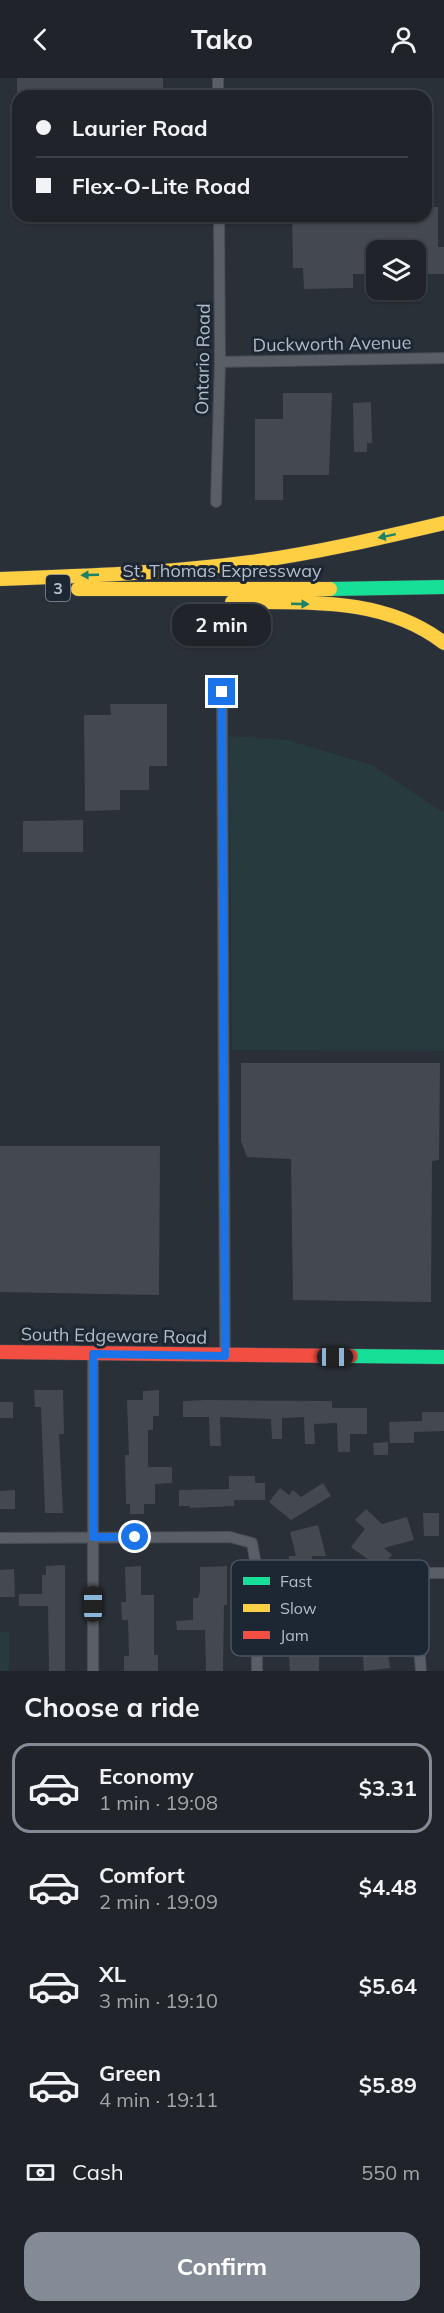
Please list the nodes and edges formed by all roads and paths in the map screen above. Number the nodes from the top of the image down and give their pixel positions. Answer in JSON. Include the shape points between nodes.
{"nodes":[{"id":1,"x":219,"y":222,"type":"edge"},
{"id":2,"x":444,"y":358,"type":"edge"},
{"id":3,"x":220,"y":362,"type":"junction"},
{"id":4,"x":216,"y":502,"type":"dead end"},
{"id":5,"x":444,"y":523,"type":"edge"},
{"id":6,"x":0,"y":579,"type":"edge"},
{"id":7,"x":444,"y":586,"type":"edge"},
{"id":8,"x":0,"y":588,"type":"edge"},
{"id":9,"x":116,"y":589,"type":"junction"},
{"id":10,"x":444,"y":643,"type":"edge"},
{"id":11,"x":222,"y":692,"type":"dead end"},
{"id":12,"x":0,"y":1352,"type":"edge"},
{"id":13,"x":93,"y":1354,"type":"junction"},
{"id":14,"x":225,"y":1356,"type":"junction"},
{"id":15,"x":444,"y":1357,"type":"edge"},
{"id":16,"x":93,"y":1537,"type":"junction"},
{"id":17,"x":0,"y":1538,"type":"edge"},
{"id":18,"x":255,"y":1560,"type":"edge"},
{"id":19,"x":257,"y":1656,"type":"edge"},
{"id":20,"x":420,"y":1656,"type":"edge"},
{"id":21,"x":93,"y":1671,"type":"edge"},
{"id":22,"x":257,"y":1671,"type":"edge"},
{"id":23,"x":421,"y":1671,"type":"edge"}],
"edges":[{"from":1,"to":3,"type":"street","name":"Ontario Road"},
{"from":2,"to":3,"type":"street","name":"Duckworth Avenue"},
{"from":3,"to":4,"type":"street","name":"Ontario Road"},
{"from":5,"to":6,"type":"main road","one_way":true,"via":[[224,566]]},
{"from":7,"to":9,"type":"main road","name":"St. Thomas Expressway","number":"3"},
{"from":8,"to":9,"type":"main road","name":"St. Thomas Expressway","number":"3"},
{"from":9,"to":10,"type":"main road","one_way":true,"via":[[179,600],[379,609],[411,619]]},
{"from":11,"to":14,"type":"street"},
{"from":12,"to":13,"type":"main road","name":"South Edgeware Road"},
{"from":13,"to":14,"type":"main road","name":"South Edgeware Road"},
{"from":13,"to":16,"type":"street"},
{"from":14,"to":15,"type":"main road","name":"South Edgeware Road"},
{"from":16,"to":17,"type":"street"},
{"from":16,"to":18,"type":"street","via":[[230,1537],[252,1543]]},
{"from":16,"to":21,"type":"street"},
{"from":19,"to":22,"type":"street"},
{"from":20,"to":23,"type":"street"}]}
